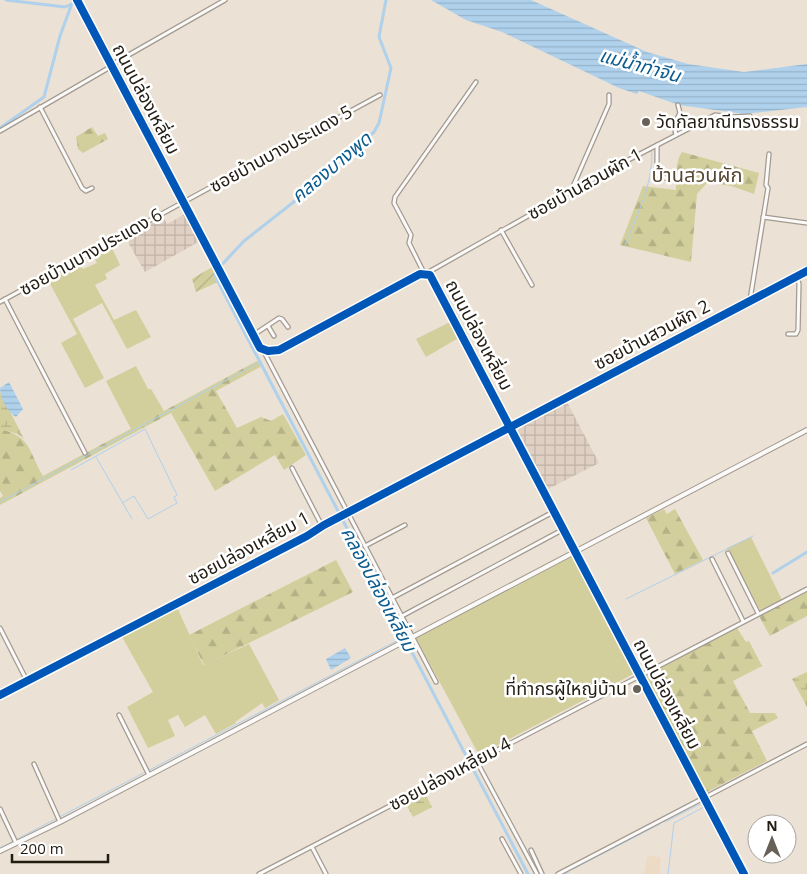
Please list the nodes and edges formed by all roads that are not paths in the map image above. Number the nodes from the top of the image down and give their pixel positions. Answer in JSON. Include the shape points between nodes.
{"nodes":[{"id":1,"x":225,"y":0,"type":"edge"},
{"id":2,"x":78,"y":2,"type":"edge"},
{"id":3,"x":112,"y":66,"type":"junction"},
{"id":4,"x":476,"y":82,"type":"dead end"},
{"id":5,"x":380,"y":94,"type":"dead end"},
{"id":6,"x":609,"y":95,"type":"dead end"},
{"id":7,"x":40,"y":106,"type":"junction"},
{"id":8,"x":678,"y":106,"type":"dead end"},
{"id":9,"x":750,"y":116,"type":"dead end"},
{"id":10,"x":0,"y":131,"type":"edge"},
{"id":11,"x":676,"y":136,"type":"junction"},
{"id":12,"x":656,"y":145,"type":"junction"},
{"id":13,"x":769,"y":154,"type":"dead end"},
{"id":14,"x":668,"y":179,"type":"dead end"},
{"id":15,"x":92,"y":188,"type":"dead end"},
{"id":16,"x":570,"y":192,"type":"junction"},
{"id":17,"x":182,"y":202,"type":"junction"},
{"id":18,"x":763,"y":217,"type":"junction"},
{"id":19,"x":807,"y":223,"type":"edge"},
{"id":20,"x":501,"y":230,"type":"junction"},
{"id":21,"x":807,"y":271,"type":"edge"},
{"id":22,"x":426,"y":273,"type":"junction"},
{"id":23,"x":797,"y":276,"type":"junction"},
{"id":24,"x":532,"y":285,"type":"dead end"},
{"id":25,"x":5,"y":299,"type":"junction"},
{"id":26,"x":750,"y":301,"type":"junction"},
{"id":27,"x":0,"y":302,"type":"edge"},
{"id":28,"x":268,"y":326,"type":"junction"},
{"id":29,"x":288,"y":327,"type":"dead end"},
{"id":30,"x":788,"y":334,"type":"dead end"},
{"id":31,"x":252,"y":336,"type":"junction"},
{"id":32,"x":274,"y":336,"type":"dead end"},
{"id":33,"x":263,"y":350,"type":"junction"},
{"id":34,"x":512,"y":427,"type":"junction"},
{"id":35,"x":807,"y":430,"type":"edge"},
{"id":36,"x":86,"y":453,"type":"dead end"},
{"id":37,"x":292,"y":468,"type":"dead end"},
{"id":38,"x":555,"y":510,"type":"junction"},
{"id":39,"x":348,"y":513,"type":"junction"},
{"id":40,"x":405,"y":525,"type":"dead end"},
{"id":41,"x":322,"y":526,"type":"junction"},
{"id":42,"x":564,"y":529,"type":"junction"},
{"id":43,"x":365,"y":546,"type":"junction"},
{"id":44,"x":576,"y":551,"type":"junction"},
{"id":45,"x":728,"y":553,"type":"dead end"},
{"id":46,"x":712,"y":559,"type":"dead end"},
{"id":47,"x":807,"y":589,"type":"edge"},
{"id":48,"x":392,"y":598,"type":"junction"},
{"id":49,"x":758,"y":613,"type":"junction"},
{"id":50,"x":402,"y":616,"type":"junction"},
{"id":51,"x":743,"y":621,"type":"junction"},
{"id":52,"x":0,"y":628,"type":"edge"},
{"id":53,"x":413,"y":637,"type":"junction"},
{"id":54,"x":640,"y":674,"type":"junction"},
{"id":55,"x":27,"y":681,"type":"junction"},
{"id":56,"x":436,"y":682,"type":"dead end"},
{"id":57,"x":0,"y":695,"type":"edge"},
{"id":58,"x":119,"y":715,"type":"dead end"},
{"id":59,"x":807,"y":744,"type":"edge"},
{"id":60,"x":476,"y":760,"type":"junction"},
{"id":61,"x":34,"y":764,"type":"dead end"},
{"id":62,"x":147,"y":773,"type":"junction"},
{"id":63,"x":704,"y":798,"type":"junction"},
{"id":64,"x":0,"y":809,"type":"edge"},
{"id":65,"x":60,"y":822,"type":"junction"},
{"id":66,"x":502,"y":839,"type":"dead end"},
{"id":67,"x":16,"y":843,"type":"junction"},
{"id":68,"x":312,"y":847,"type":"junction"},
{"id":69,"x":531,"y":850,"type":"dead end"},
{"id":70,"x":0,"y":851,"type":"edge"},
{"id":71,"x":259,"y":874,"type":"edge"},
{"id":72,"x":326,"y":874,"type":"edge"},
{"id":73,"x":520,"y":874,"type":"edge"},
{"id":74,"x":537,"y":874,"type":"edge"},
{"id":75,"x":542,"y":874,"type":"edge"},
{"id":76,"x":558,"y":874,"type":"edge"},
{"id":77,"x":744,"y":874,"type":"edge"}],
"edges":[{"from":1,"to":3,"type":"street"},
{"from":2,"to":3,"type":"street","name":"ถนนปล่องเหลี่ยม"},
{"from":3,"to":7,"type":"street"},
{"from":3,"to":17,"type":"street","name":"ถนนปล่องเหลี่ยม"},
{"from":4,"to":22,"type":"street","via":[[395,197],[394,203],[411,235],[409,243]]},
{"from":5,"to":17,"type":"street","name":"ซอยบ้านบางประแดง 5"},
{"from":6,"to":16,"type":"street","via":[[608,106]]},
{"from":7,"to":10,"type":"street"},
{"from":7,"to":15,"type":"street","via":[[82,188],[86,191]]},
{"from":8,"to":11,"type":"street","via":[[680,113],[674,127]]},
{"from":9,"to":11,"type":"street","name":"ซอยบ้านสวนผัก 1","via":[[715,115]]},
{"from":11,"to":12,"type":"street","name":"ซอยบ้านสวนผัก 1"},
{"from":12,"to":14,"type":"street","via":[[657,175]]},
{"from":12,"to":16,"type":"street","name":"ซอยบ้านสวนผัก 1"},
{"from":13,"to":18,"type":"street"},
{"from":16,"to":20,"type":"street","name":"ซอยบ้านสวนผัก 1"},
{"from":17,"to":25,"type":"street","name":"ซอยบ้านบางประแดง 6"},
{"from":17,"to":31,"type":"street","name":"ถนนปล่องเหลี่ยม"},
{"from":18,"to":19,"type":"street"},
{"from":18,"to":26,"type":"street"},
{"from":20,"to":22,"type":"street","name":"ซอยบ้านสวนผัก 1"},
{"from":20,"to":24,"type":"street"},
{"from":21,"to":23,"type":"street","name":"ซอยบ้านสวนผัก 2"},
{"from":22,"to":33,"type":"street","name":"ถนนปล่องเหลี่ยม","via":[[279,350]]},
{"from":22,"to":34,"type":"street","name":"ถนนปล่องเหลี่ยม","via":[[432,277]]},
{"from":23,"to":26,"type":"street","name":"ซอยบ้านสวนผัก 2"},
{"from":23,"to":30,"type":"street","via":[[800,284],[798,330],[796,334]]},
{"from":25,"to":27,"type":"street","name":"ซอยบ้านบางประแดง 6"},
{"from":25,"to":36,"type":"street"},
{"from":26,"to":34,"type":"street","name":"ซอยบ้านสวนผัก 2"},
{"from":28,"to":29,"type":"street","via":[[281,318]]},
{"from":28,"to":31,"type":"street"},
{"from":28,"to":32,"type":"street"},
{"from":31,"to":33,"type":"street","name":"ถนนปล่องเหลี่ยม"},
{"from":33,"to":39,"type":"street"},
{"from":34,"to":38,"type":"street","name":"ถนนปล่องเหลี่ยม"},
{"from":34,"to":39,"type":"street","name":"ซอยปล่องเหลี่ยม 1"},
{"from":35,"to":44,"type":"street"},
{"from":37,"to":41,"type":"street"},
{"from":38,"to":42,"type":"street","name":"ถนนปล่องเหลี่ยม"},
{"from":38,"to":48,"type":"street"},
{"from":39,"to":41,"type":"street","name":"ซอยปล่องเหลี่ยม 1"},
{"from":39,"to":43,"type":"street"},
{"from":40,"to":43,"type":"street"},
{"from":41,"to":55,"type":"street","name":"ซอยปล่องเหลี่ยม 1"},
{"from":42,"to":44,"type":"street","name":"ถนนปล่องเหลี่ยม"},
{"from":42,"to":50,"type":"street"},
{"from":43,"to":48,"type":"street"},
{"from":44,"to":53,"type":"street"},
{"from":44,"to":54,"type":"street","name":"ถนนปล่องเหลี่ยม"},
{"from":45,"to":49,"type":"street"},
{"from":46,"to":51,"type":"street"},
{"from":47,"to":49,"type":"street","name":"ซอยปล่องเหลี่ยม 4"},
{"from":48,"to":50,"type":"street"},
{"from":49,"to":51,"type":"street","name":"ซอยปล่องเหลี่ยม 4"},
{"from":50,"to":53,"type":"street"},
{"from":51,"to":54,"type":"street","name":"ซอยปล่องเหลี่ยม 4"},
{"from":52,"to":55,"type":"street"},
{"from":53,"to":56,"type":"street"},
{"from":53,"to":62,"type":"street"},
{"from":54,"to":60,"type":"street","name":"ซอยปล่องเหลี่ยม 4"},
{"from":54,"to":63,"type":"street","name":"ถนนปล่องเหลี่ยม"},
{"from":55,"to":57,"type":"street","name":"ซอยปล่องเหลี่ยม 1"},
{"from":58,"to":62,"type":"street"},
{"from":59,"to":63,"type":"street"},
{"from":60,"to":68,"type":"street","name":"ซอยปล่องเหลี่ยม 4"},
{"from":60,"to":74,"type":"street"},
{"from":61,"to":65,"type":"street"},
{"from":62,"to":65,"type":"street"},
{"from":63,"to":76,"type":"street"},
{"from":63,"to":77,"type":"street","name":"ถนนปล่องเหลี่ยม"},
{"from":64,"to":67,"type":"street"},
{"from":65,"to":67,"type":"street"},
{"from":66,"to":73,"type":"street"},
{"from":67,"to":70,"type":"street"},
{"from":68,"to":71,"type":"street","name":"ซอยปล่องเหลี่ยม 4"},
{"from":68,"to":72,"type":"street"},
{"from":69,"to":75,"type":"street"}]}
